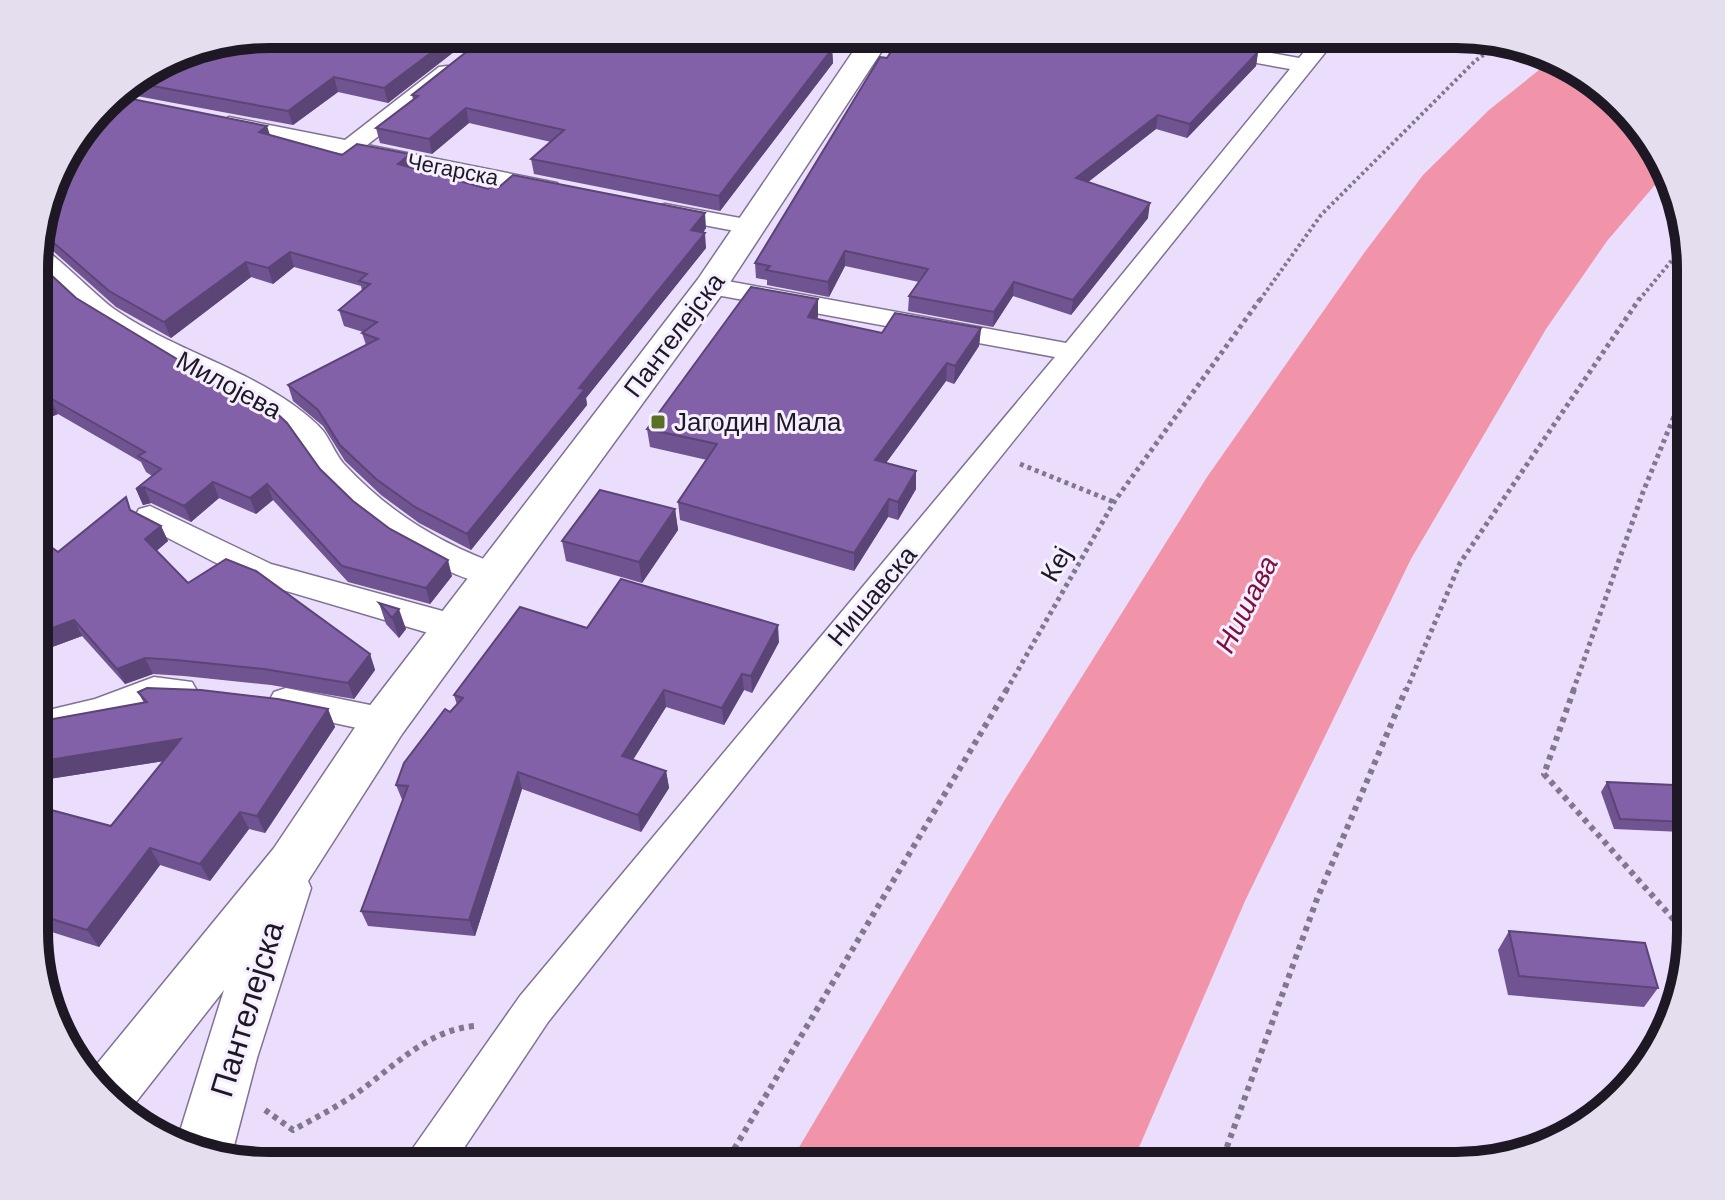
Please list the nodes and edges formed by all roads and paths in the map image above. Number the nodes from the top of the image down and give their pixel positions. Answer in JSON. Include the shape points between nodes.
{"nodes":[{"id":1,"x":862,"y":48,"type":"edge"},
{"id":2,"x":1208,"y":48,"type":"edge"},
{"id":3,"x":1318,"y":48,"type":"edge"},
{"id":4,"x":1490,"y":51,"type":"edge"},
{"id":5,"x":466,"y":57,"type":"edge"},
{"id":6,"x":1303,"y":65,"type":"junction"},
{"id":7,"x":214,"y":121,"type":"edge"},
{"id":8,"x":349,"y":148,"type":"junction"},
{"id":9,"x":568,"y":192,"type":"edge"},
{"id":10,"x":646,"y":207,"type":"edge"},
{"id":11,"x":751,"y":227,"type":"junction"},
{"id":12,"x":1677,"y":254,"type":"edge"},
{"id":13,"x":48,"y":264,"type":"edge"},
{"id":14,"x":711,"y":286,"type":"junction"},
{"id":15,"x":1073,"y":352,"type":"junction"},
{"id":16,"x":1677,"y":409,"type":"edge"},
{"id":17,"x":1016,"y":462,"type":"dead end"},
{"id":18,"x":1114,"y":502,"type":"junction"},
{"id":19,"x":150,"y":516,"type":"edge"},
{"id":20,"x":494,"y":575,"type":"junction"},
{"id":21,"x":456,"y":626,"type":"junction"},
{"id":22,"x":210,"y":692,"type":"edge"},
{"id":23,"x":256,"y":697,"type":"edge"},
{"id":24,"x":385,"y":721,"type":"junction"},
{"id":25,"x":48,"y":723,"type":"edge"},
{"id":26,"x":292,"y":863,"type":"junction"},
{"id":27,"x":1677,"y":923,"type":"edge"},
{"id":28,"x":522,"y":1028,"type":"junction"},
{"id":29,"x":114,"y":1088,"type":"edge"},
{"id":30,"x":262,"y":1107,"type":"dead end"},
{"id":31,"x":206,"y":1142,"type":"edge"},
{"id":32,"x":436,"y":1152,"type":"edge"},
{"id":33,"x":732,"y":1152,"type":"edge"},
{"id":34,"x":1225,"y":1152,"type":"edge"}],
"edges":[{"from":1,"to":11,"type":"main road","name":"Пантелејска"},
{"from":2,"to":6,"type":"street"},
{"from":3,"to":6,"type":"street","name":"Нишавска"},
{"from":4,"to":18,"type":"path","name":"Кеј","via":[[1321,215]]},
{"from":5,"to":8,"type":"street"},
{"from":6,"to":15,"type":"street","name":"Нишавска"},
{"from":7,"to":8,"type":"street","name":"Чегарска"},
{"from":8,"to":9,"type":"street","name":"Чегарска"},
{"from":10,"to":11,"type":"street"},
{"from":11,"to":14,"type":"main road","name":"Пантелејска"},
{"from":12,"to":34,"type":"path","via":[[1633,307],[1460,563],[1317,899]]},
{"from":13,"to":20,"type":"street","name":"Милојева","via":[[84,302],[289,415],[372,511],[400,531],[454,562]]},
{"from":14,"to":15,"type":"street"},
{"from":14,"to":20,"type":"main road","name":"Пантелејска"},
{"from":15,"to":28,"type":"street","name":"Нишавска"},
{"from":16,"to":27,"type":"path","via":[[1544,774]]},
{"from":17,"to":18,"type":"path"},
{"from":18,"to":33,"type":"path","name":"Кеј"},
{"from":19,"to":21,"type":"street","via":[[260,572]]},
{"from":20,"to":21,"type":"main road","name":"Пантелејска"},
{"from":21,"to":24,"type":"main road","name":"Пантелејска"},
{"from":22,"to":25,"type":"street","via":[[154,690]]},
{"from":23,"to":24,"type":"street"},
{"from":24,"to":26,"type":"main road","name":"Пантелејска"},
{"from":26,"to":29,"type":"main road","name":"Пантелејска"},
{"from":26,"to":31,"type":"main road","name":"Пантелејска"},
{"from":28,"to":30,"type":"path","via":[[458,1025],[293,1130]]},
{"from":28,"to":32,"type":"street","name":"Нишавска"}]}
